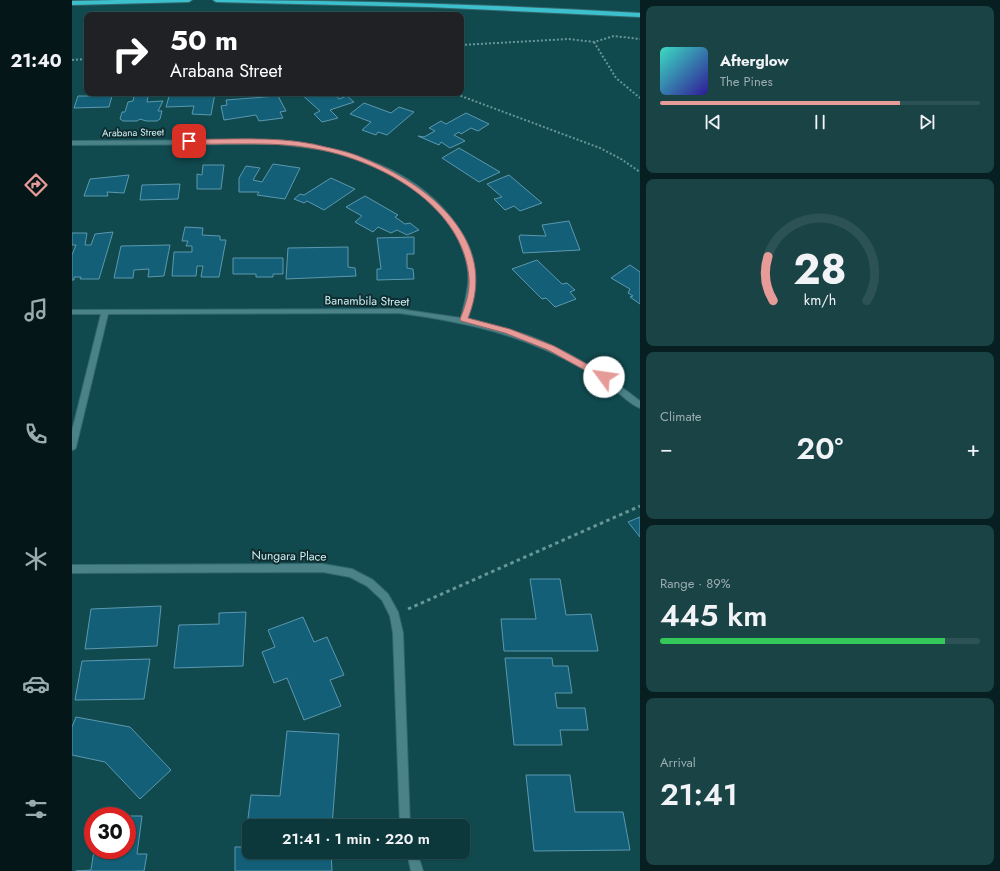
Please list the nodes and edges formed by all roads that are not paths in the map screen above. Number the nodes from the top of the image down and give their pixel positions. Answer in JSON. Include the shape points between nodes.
{"nodes":[{"id":1,"x":166,"y":0,"type":"edge"},
{"id":2,"x":170,"y":0,"type":"edge"},
{"id":3,"x":189,"y":0,"type":"edge"},
{"id":4,"x":216,"y":0,"type":"edge"},
{"id":5,"x":72,"y":4,"type":"edge"},
{"id":6,"x":640,"y":16,"type":"edge"},
{"id":7,"x":72,"y":143,"type":"edge"},
{"id":8,"x":72,"y":312,"type":"edge"},
{"id":9,"x":105,"y":312,"type":"junction"},
{"id":10,"x":464,"y":319,"type":"junction"},
{"id":11,"x":640,"y":405,"type":"edge"},
{"id":12,"x":72,"y":447,"type":"edge"},
{"id":13,"x":72,"y":569,"type":"edge"},
{"id":14,"x":406,"y":819,"type":"edge"},
{"id":15,"x":414,"y":859,"type":"edge"},
{"id":16,"x":417,"y":871,"type":"edge"}],
"edges":[{"from":1,"to":2,"type":"main road"},
{"from":2,"to":3,"type":"main road"},
{"from":2,"to":5,"type":"main road"},
{"from":4,"to":6,"type":"main road","via":[[516,8]]},
{"from":7,"to":10,"type":"street","name":"Arabana Street","via":[[279,142],[312,146],[375,165],[404,180],[434,203],[450,219],[464,242],[473,280],[470,305]]},
{"from":8,"to":9,"type":"street","name":"Banambila Street"},
{"from":9,"to":10,"type":"street","name":"Banambila Street","via":[[399,311]]},
{"from":9,"to":12,"type":"street"},
{"from":10,"to":11,"type":"street","name":"Banambila Street","via":[[507,331],[551,348],[594,370]]},
{"from":13,"to":14,"type":"street","name":"Nungara Place","via":[[323,568],[352,573],[370,583],[385,597],[395,615],[398,633]]},
{"from":15,"to":16,"type":"street"}]}
